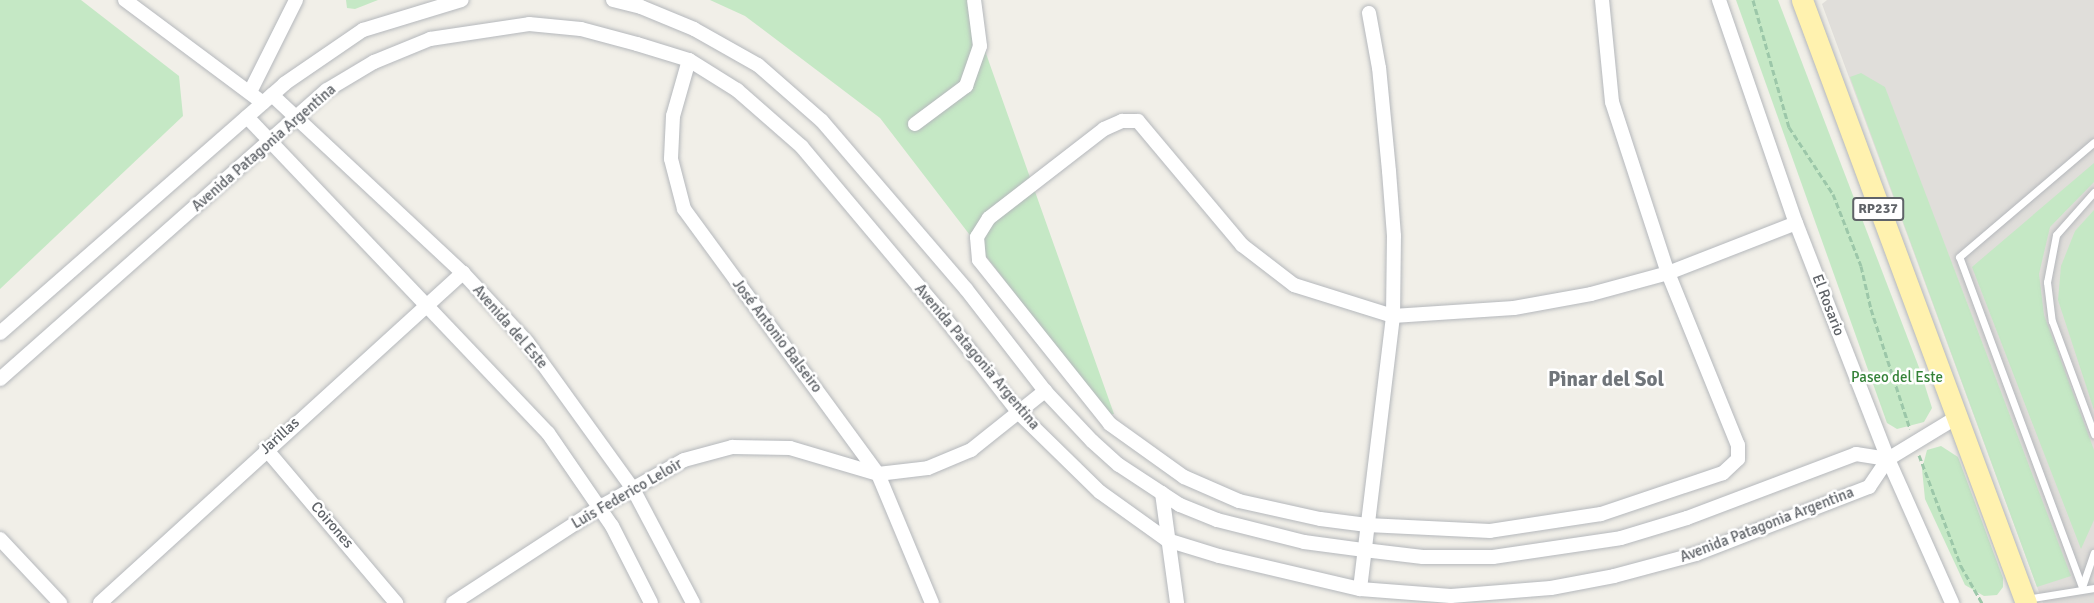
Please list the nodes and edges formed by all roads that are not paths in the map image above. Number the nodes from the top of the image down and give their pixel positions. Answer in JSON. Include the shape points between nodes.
{"nodes":[{"id":1,"x":125,"y":0,"type":"edge"},
{"id":2,"x":296,"y":0,"type":"edge"},
{"id":3,"x":462,"y":0,"type":"edge"},
{"id":4,"x":614,"y":0,"type":"edge"},
{"id":5,"x":974,"y":0,"type":"edge"},
{"id":6,"x":1602,"y":0,"type":"edge"},
{"id":7,"x":1719,"y":0,"type":"edge"},
{"id":8,"x":1802,"y":0,"type":"edge"},
{"id":9,"x":1369,"y":14,"type":"dead end"},
{"id":10,"x":688,"y":60,"type":"junction"},
{"id":11,"x":250,"y":92,"type":"junction"},
{"id":12,"x":268,"y":99,"type":"junction"},
{"id":13,"x":298,"y":116,"type":"junction"},
{"id":14,"x":247,"y":117,"type":"junction"},
{"id":15,"x":915,"y":124,"type":"dead end"},
{"id":16,"x":270,"y":141,"type":"junction"},
{"id":17,"x":2094,"y":142,"type":"edge"},
{"id":18,"x":2094,"y":192,"type":"edge"},
{"id":19,"x":1796,"y":223,"type":"junction"},
{"id":20,"x":463,"y":273,"type":"junction"},
{"id":21,"x":1668,"y":273,"type":"junction"},
{"id":22,"x":428,"y":304,"type":"junction"},
{"id":23,"x":1393,"y":316,"type":"junction"},
{"id":24,"x":0,"y":333,"type":"edge"},
{"id":25,"x":0,"y":379,"type":"edge"},
{"id":26,"x":1046,"y":391,"type":"junction"},
{"id":27,"x":1019,"y":413,"type":"junction"},
{"id":28,"x":1957,"y":417,"type":"junction"},
{"id":29,"x":2094,"y":434,"type":"edge"},
{"id":30,"x":266,"y":449,"type":"junction"},
{"id":31,"x":1888,"y":459,"type":"junction"},
{"id":32,"x":878,"y":474,"type":"junction"},
{"id":33,"x":633,"y":489,"type":"junction"},
{"id":34,"x":1162,"y":493,"type":"junction"},
{"id":35,"x":600,"y":507,"type":"junction"},
{"id":36,"x":1366,"y":525,"type":"junction"},
{"id":37,"x":0,"y":538,"type":"edge"},
{"id":38,"x":1167,"y":540,"type":"junction"},
{"id":39,"x":1364,"y":550,"type":"junction"},
{"id":40,"x":2094,"y":553,"type":"edge"},
{"id":41,"x":2082,"y":587,"type":"junction"},
{"id":42,"x":2094,"y":588,"type":"edge"},
{"id":43,"x":1360,"y":589,"type":"junction"},
{"id":44,"x":2022,"y":602,"type":"edge"},
{"id":45,"x":60,"y":603,"type":"edge"},
{"id":46,"x":100,"y":603,"type":"edge"},
{"id":47,"x":396,"y":603,"type":"edge"},
{"id":48,"x":453,"y":603,"type":"edge"},
{"id":49,"x":651,"y":603,"type":"edge"},
{"id":50,"x":693,"y":603,"type":"edge"},
{"id":51,"x":932,"y":603,"type":"edge"},
{"id":52,"x":1177,"y":603,"type":"edge"},
{"id":53,"x":1952,"y":603,"type":"edge"}],
"edges":[{"from":1,"to":11,"type":"street","name":"Avenida del Este"},
{"from":2,"to":11,"type":"street"},
{"from":3,"to":12,"type":"street","name":"Avenida Patagonia Argentina","via":[[363,30]]},
{"from":4,"to":26,"type":"street","name":"Avenida Patagonia Argentina","via":[[694,29],[758,65],[822,121],[966,289]]},
{"from":5,"to":15,"type":"street","via":[[980,46],[966,86]]},
{"from":6,"to":21,"type":"street","via":[[1612,102]]},
{"from":7,"to":19,"type":"street","name":"El Rosario"},
{"from":8,"to":28,"type":"main road","number":"RP237"},
{"from":9,"to":23,"type":"street","via":[[1379,68],[1389,182]]},
{"from":10,"to":13,"type":"street","name":"Avenida Patagonia Argentina","via":[[580,29],[529,24],[489,28],[430,39],[374,62],[327,90]]},
{"from":10,"to":27,"type":"street","name":"Avenida Patagonia Argentina","via":[[736,90],[801,147],[937,308]]},
{"from":10,"to":32,"type":"street","name":"José Antonio Balseiro","via":[[673,116],[671,159],[684,209]]},
{"from":11,"to":12,"type":"street","name":"Avenida del Este"},
{"from":12,"to":13,"type":"street","name":"Avenida del Este"},
{"from":12,"to":14,"type":"street","name":"Avenida Patagonia Argentina"},
{"from":13,"to":16,"type":"street","name":"Avenida Patagonia Argentina"},
{"from":13,"to":20,"type":"street","name":"Avenida del Este"},
{"from":14,"to":16,"type":"street"},
{"from":14,"to":24,"type":"street","name":"Avenida Patagonia Argentina"},
{"from":16,"to":22,"type":"street"},
{"from":16,"to":25,"type":"street","name":"Avenida Patagonia Argentina"},
{"from":17,"to":41,"type":"lane","via":[[1959,257]]},
{"from":18,"to":29,"type":"lane","via":[[2056,235],[2047,282],[2052,321]]},
{"from":19,"to":21,"type":"street"},
{"from":19,"to":31,"type":"street","name":"El Rosario"},
{"from":20,"to":22,"type":"street","name":"Jarillas"},
{"from":20,"to":33,"type":"street","name":"Avenida del Este","via":[[527,342]]},
{"from":21,"to":23,"type":"street","via":[[1592,294],[1514,308]]},
{"from":21,"to":36,"type":"street","via":[[1738,445],[1738,459],[1723,473],[1601,514],[1552,524],[1490,531]]},
{"from":22,"to":30,"type":"street","name":"Jarillas"},
{"from":22,"to":35,"type":"street","via":[[548,433]]},
{"from":23,"to":36,"type":"street"},
{"from":23,"to":36,"type":"street","via":[[1294,285],[1242,245],[1138,121],[1122,121],[1104,129],[989,218],[977,237],[980,260],[992,278],[1110,424],[1150,456],[1184,477],[1239,501]]},
{"from":26,"to":27,"type":"street","name":"Luis Federico Leloir"},
{"from":26,"to":34,"type":"street","name":"Avenida Patagonia Argentina","via":[[1119,465]]},
{"from":27,"to":32,"type":"street","name":"Luis Federico Leloir","via":[[970,450],[928,468]]},
{"from":27,"to":38,"type":"street","name":"Avenida Patagonia Argentina","via":[[1100,492]]},
{"from":28,"to":31,"type":"street"},
{"from":28,"to":44,"type":"main road","number":"RP237"},
{"from":30,"to":46,"type":"street","name":"Jarillas"},
{"from":30,"to":47,"type":"street","name":"Coirones"},
{"from":31,"to":39,"type":"street","name":"Avenida Patagonia Argentina","via":[[1856,453],[1687,518],[1621,538],[1554,551],[1493,557],[1423,557]]},
{"from":31,"to":43,"type":"street","name":"Avenida Patagonia Argentina","via":[[1869,487],[1696,555],[1614,576],[1499,594],[1451,596]]},
{"from":31,"to":53,"type":"street","name":"El Rosario"},
{"from":32,"to":33,"type":"street","name":"Luis Federico Leloir","via":[[790,448],[732,447],[684,460]]},
{"from":32,"to":51,"type":"street","name":"José Antonio Balseiro"},
{"from":33,"to":35,"type":"street","name":"Luis Federico Leloir"},
{"from":33,"to":50,"type":"street","name":"Avenida del Este"},
{"from":34,"to":38,"type":"street"},
{"from":34,"to":39,"type":"street","name":"Avenida Patagonia Argentina","via":[[1217,520],[1304,542]]},
{"from":35,"to":48,"type":"street","name":"Luis Federico Leloir"},
{"from":35,"to":49,"type":"street"},
{"from":36,"to":39,"type":"street"},
{"from":37,"to":45,"type":"street"},
{"from":38,"to":43,"type":"street","name":"Avenida Patagonia Argentina"},
{"from":38,"to":52,"type":"street"},
{"from":39,"to":43,"type":"street"},
{"from":40,"to":41,"type":"lane"},
{"from":41,"to":42,"type":"lane"},
{"from":41,"to":44,"type":"lane"}]}
